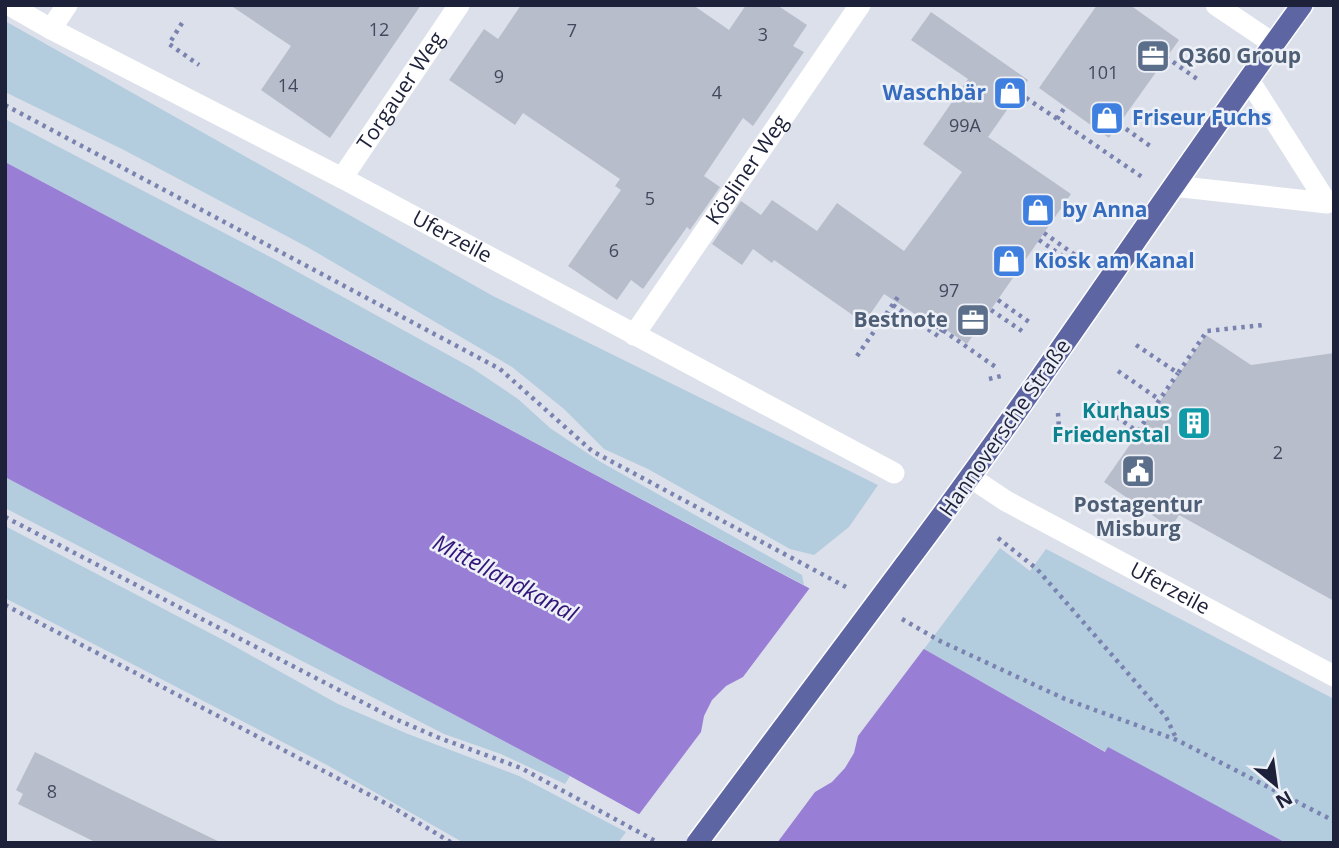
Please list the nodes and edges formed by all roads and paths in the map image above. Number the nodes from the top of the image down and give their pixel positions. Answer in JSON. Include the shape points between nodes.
{"nodes":[{"id":1,"x":9,"y":5,"type":"edge"},
{"id":2,"x":67,"y":5,"type":"edge"},
{"id":3,"x":459,"y":5,"type":"edge"},
{"id":4,"x":860,"y":5,"type":"edge"},
{"id":5,"x":1216,"y":5,"type":"edge"},
{"id":6,"x":1302,"y":5,"type":"edge"},
{"id":7,"x":182,"y":23,"type":"dead end"},
{"id":8,"x":51,"y":29,"type":"junction"},
{"id":9,"x":1273,"y":44,"type":"junction"},
{"id":10,"x":1166,"y":57,"type":"dead end"},
{"id":11,"x":201,"y":66,"type":"dead end"},
{"id":12,"x":1197,"y":79,"type":"dead end"},
{"id":13,"x":1248,"y":80,"type":"junction"},
{"id":14,"x":1019,"y":93,"type":"dead end"},
{"id":15,"x":5,"y":105,"type":"edge"},
{"id":16,"x":1065,"y":107,"type":"dead end"},
{"id":17,"x":1057,"y":119,"type":"junction"},
{"id":18,"x":1119,"y":124,"type":"dead end"},
{"id":19,"x":1150,"y":146,"type":"dead end"},
{"id":20,"x":342,"y":178,"type":"junction"},
{"id":21,"x":1173,"y":186,"type":"junction"},
{"id":22,"x":1331,"y":204,"type":"edge"},
{"id":23,"x":1044,"y":233,"type":"dead end"},
{"id":24,"x":1039,"y":240,"type":"dead end"},
{"id":25,"x":1075,"y":255,"type":"dead end"},
{"id":26,"x":1070,"y":261,"type":"dead end"},
{"id":27,"x":900,"y":294,"type":"dead end"},
{"id":28,"x":998,"y":300,"type":"dead end"},
{"id":29,"x":892,"y":305,"type":"junction"},
{"id":30,"x":991,"y":310,"type":"dead end"},
{"id":31,"x":932,"y":320,"type":"dead end"},
{"id":32,"x":1029,"y":322,"type":"dead end"},
{"id":33,"x":1263,"y":326,"type":"dead end"},
{"id":34,"x":942,"y":330,"type":"junction"},
{"id":35,"x":1022,"y":331,"type":"dead end"},
{"id":36,"x":634,"y":335,"type":"junction"},
{"id":37,"x":1136,"y":345,"type":"dead end"},
{"id":38,"x":857,"y":356,"type":"dead end"},
{"id":39,"x":997,"y":368,"type":"dead end"},
{"id":40,"x":1118,"y":371,"type":"dead end"},
{"id":41,"x":1178,"y":373,"type":"junction"},
{"id":42,"x":1160,"y":400,"type":"junction"},
{"id":43,"x":1096,"y":402,"type":"dead end"},
{"id":44,"x":894,"y":473,"type":"dead end"},
{"id":45,"x":970,"y":477,"type":"junction"},
{"id":46,"x":5,"y":517,"type":"edge"},
{"id":47,"x":996,"y":536,"type":"dead end"},
{"id":48,"x":815,"y":570,"type":"dead end"},
{"id":49,"x":5,"y":605,"type":"edge"},
{"id":50,"x":940,"y":641,"type":"dead end"},
{"id":51,"x":1334,"y":676,"type":"edge"},
{"id":52,"x":1177,"y":740,"type":"junction"},
{"id":53,"x":1334,"y":821,"type":"edge"},
{"id":54,"x":452,"y":843,"type":"edge"},
{"id":55,"x":659,"y":843,"type":"edge"},
{"id":56,"x":697,"y":843,"type":"edge"}],
"edges":[{"from":1,"to":8,"type":"street","name":"Uferzeile"},
{"from":2,"to":8,"type":"street"},
{"from":3,"to":20,"type":"street","name":"Torgauer Weg"},
{"from":4,"to":36,"type":"street","name":"Kösliner Weg"},
{"from":5,"to":9,"type":"street"},
{"from":6,"to":9,"type":"main road","name":"Hannoversche Straße"},
{"from":7,"to":11,"type":"path","via":[[169,44]]},
{"from":8,"to":20,"type":"street","name":"Uferzeile"},
{"from":9,"to":13,"type":"main road","name":"Hannoversche Straße"},
{"from":10,"to":12,"type":"path"},
{"from":13,"to":21,"type":"main road","name":"Hannoversche Straße"},
{"from":13,"to":22,"type":"street"},
{"from":14,"to":17,"type":"path"},
{"from":15,"to":48,"type":"path","via":[[500,369],[592,451]]},
{"from":16,"to":17,"type":"path"},
{"from":17,"to":21,"type":"path","via":[[1139,176]]},
{"from":18,"to":19,"type":"path"},
{"from":20,"to":36,"type":"street","name":"Uferzeile"},
{"from":21,"to":22,"type":"street"},
{"from":21,"to":45,"type":"main road","name":"Hannoversche Straße"},
{"from":23,"to":25,"type":"path"},
{"from":24,"to":26,"type":"path"},
{"from":27,"to":29,"type":"path"},
{"from":28,"to":32,"type":"path"},
{"from":29,"to":34,"type":"path","via":[[938,336]]},
{"from":29,"to":38,"type":"path"},
{"from":30,"to":35,"type":"path"},
{"from":31,"to":34,"type":"path"},
{"from":33,"to":41,"type":"path","via":[[1207,331]]},
{"from":34,"to":39,"type":"path"},
{"from":36,"to":44,"type":"street","name":"Uferzeile"},
{"from":37,"to":41,"type":"path"},
{"from":40,"to":42,"type":"path"},
{"from":41,"to":42,"type":"path"},
{"from":42,"to":43,"type":"path","via":[[1138,432]]},
{"from":45,"to":51,"type":"street","name":"Uferzeile","via":[[1006,501]]},
{"from":45,"to":56,"type":"main road","name":"Hannoversche Straße","bridge":true},
{"from":46,"to":55,"type":"path","via":[[393,718],[521,768]]},
{"from":47,"to":52,"type":"path","via":[[1037,569],[1166,717]]},
{"from":49,"to":54,"type":"path","via":[[389,805]]},
{"from":50,"to":52,"type":"path","via":[[1065,699]]},
{"from":52,"to":53,"type":"path"}]}
